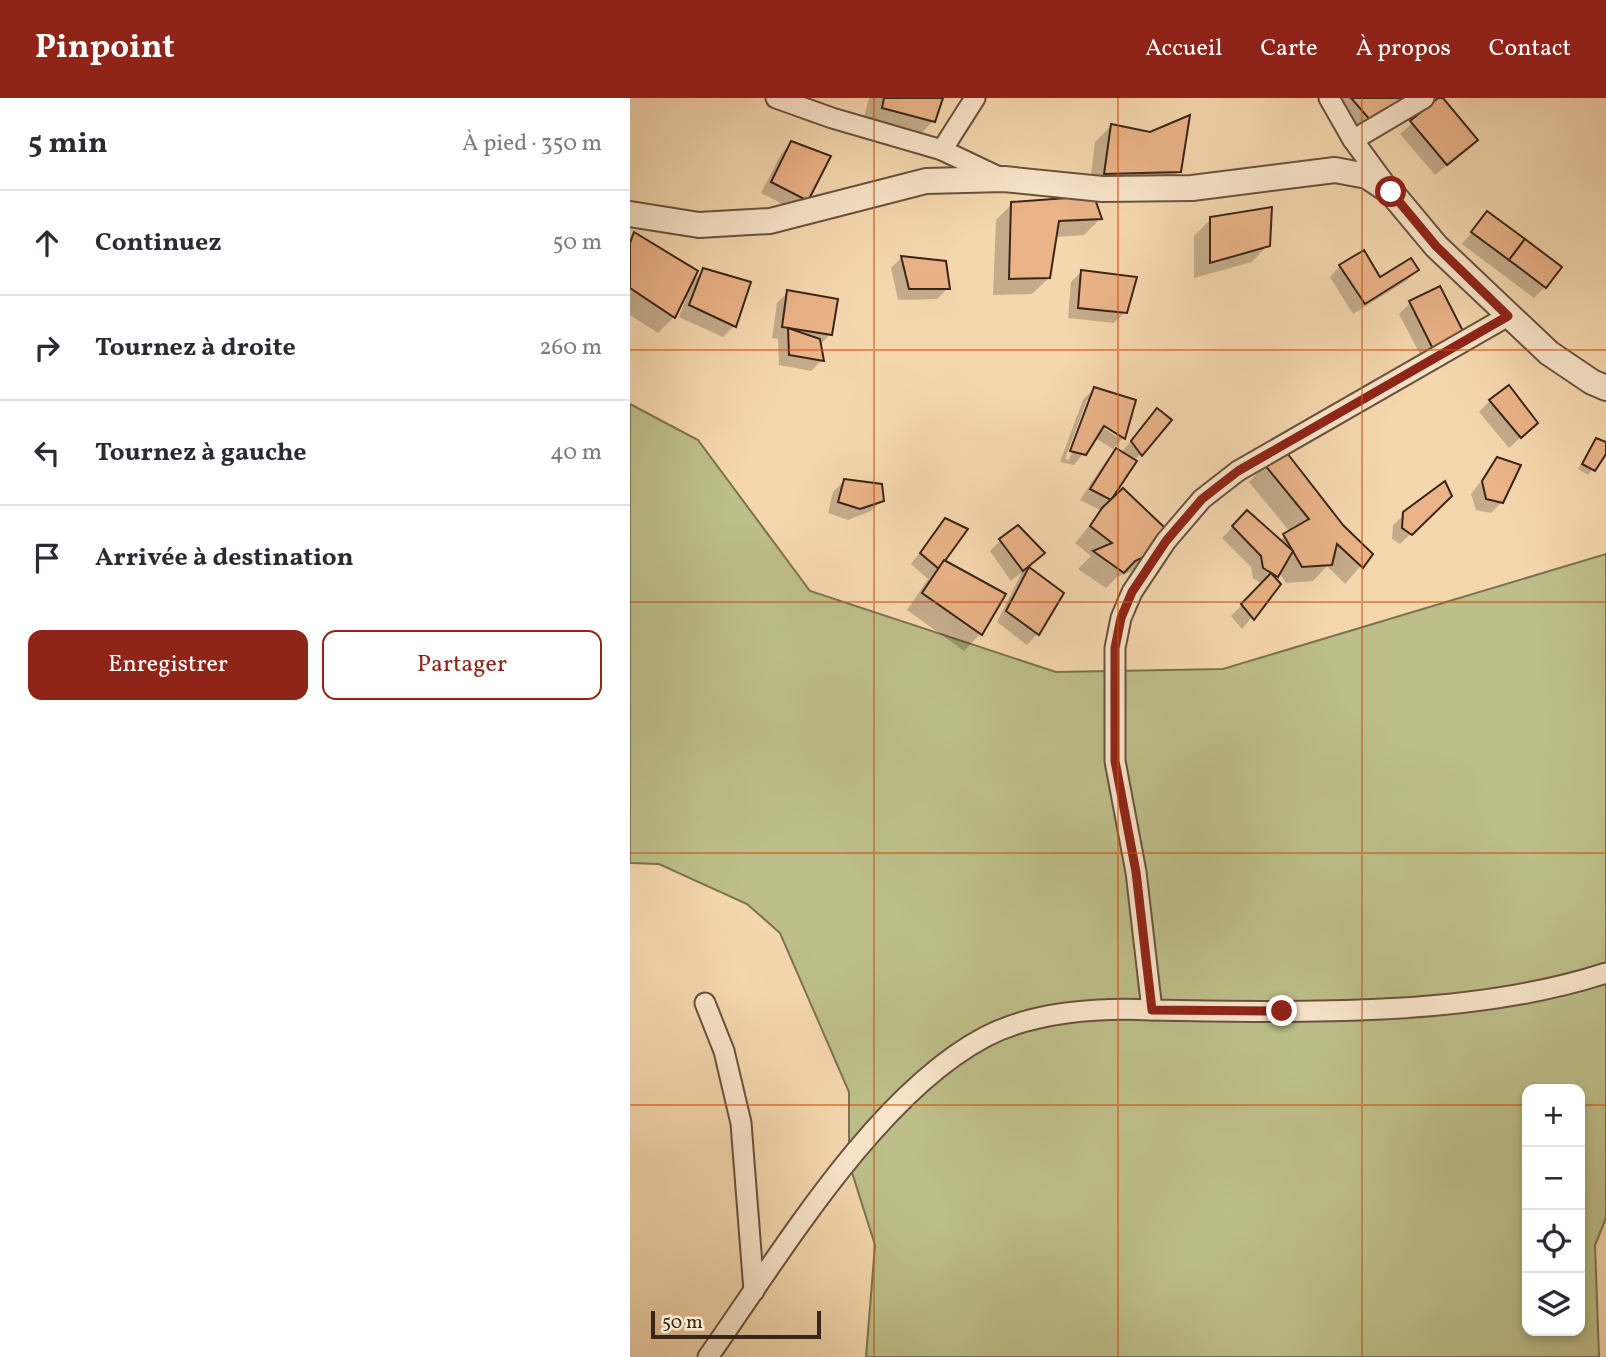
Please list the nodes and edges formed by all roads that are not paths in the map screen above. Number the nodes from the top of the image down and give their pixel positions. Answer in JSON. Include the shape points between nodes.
{"nodes":[{"id":1,"x":776,"y":98,"type":"edge"},
{"id":2,"x":975,"y":98,"type":"edge"},
{"id":3,"x":1329,"y":98,"type":"edge"},
{"id":4,"x":1424,"y":98,"type":"edge"},
{"id":5,"x":1353,"y":140,"type":"junction"},
{"id":6,"x":942,"y":150,"type":"junction"},
{"id":7,"x":1004,"y":179,"type":"junction"},
{"id":8,"x":1391,"y":192,"type":"junction"},
{"id":9,"x":630,"y":214,"type":"edge"},
{"id":10,"x":1508,"y":316,"type":"junction"},
{"id":11,"x":1606,"y":388,"type":"edge"},
{"id":12,"x":1606,"y":973,"type":"edge"},
{"id":13,"x":705,"y":1003,"type":"dead end"},
{"id":14,"x":1152,"y":1010,"type":"junction"},
{"id":15,"x":754,"y":1291,"type":"junction"},
{"id":16,"x":708,"y":1357,"type":"edge"}],
"edges":[{"from":1,"to":6,"type":"street"},
{"from":2,"to":6,"type":"street"},
{"from":3,"to":5,"type":"street"},
{"from":4,"to":5,"type":"street"},
{"from":5,"to":8,"type":"street"},
{"from":6,"to":7,"type":"street"},
{"from":7,"to":8,"type":"street","via":[[1102,189],[1192,188],[1335,170],[1367,176]]},
{"from":7,"to":9,"type":"street","via":[[926,181],[771,220],[699,225]]},
{"from":8,"to":10,"type":"street","via":[[1436,246]]},
{"from":10,"to":11,"type":"street","via":[[1549,353]]},
{"from":10,"to":14,"type":"street","via":[[1238,471],[1202,499],[1166,541],[1132,592],[1115,648],[1115,761],[1136,872]]},
{"from":12,"to":14,"type":"street","via":[[1568,985],[1439,1005]]},
{"from":13,"to":15,"type":"street","via":[[724,1051],[741,1123]]},
{"from":14,"to":15,"type":"street","via":[[1030,1020],[986,1036],[941,1064],[883,1119]]},
{"from":15,"to":16,"type":"street"}]}
